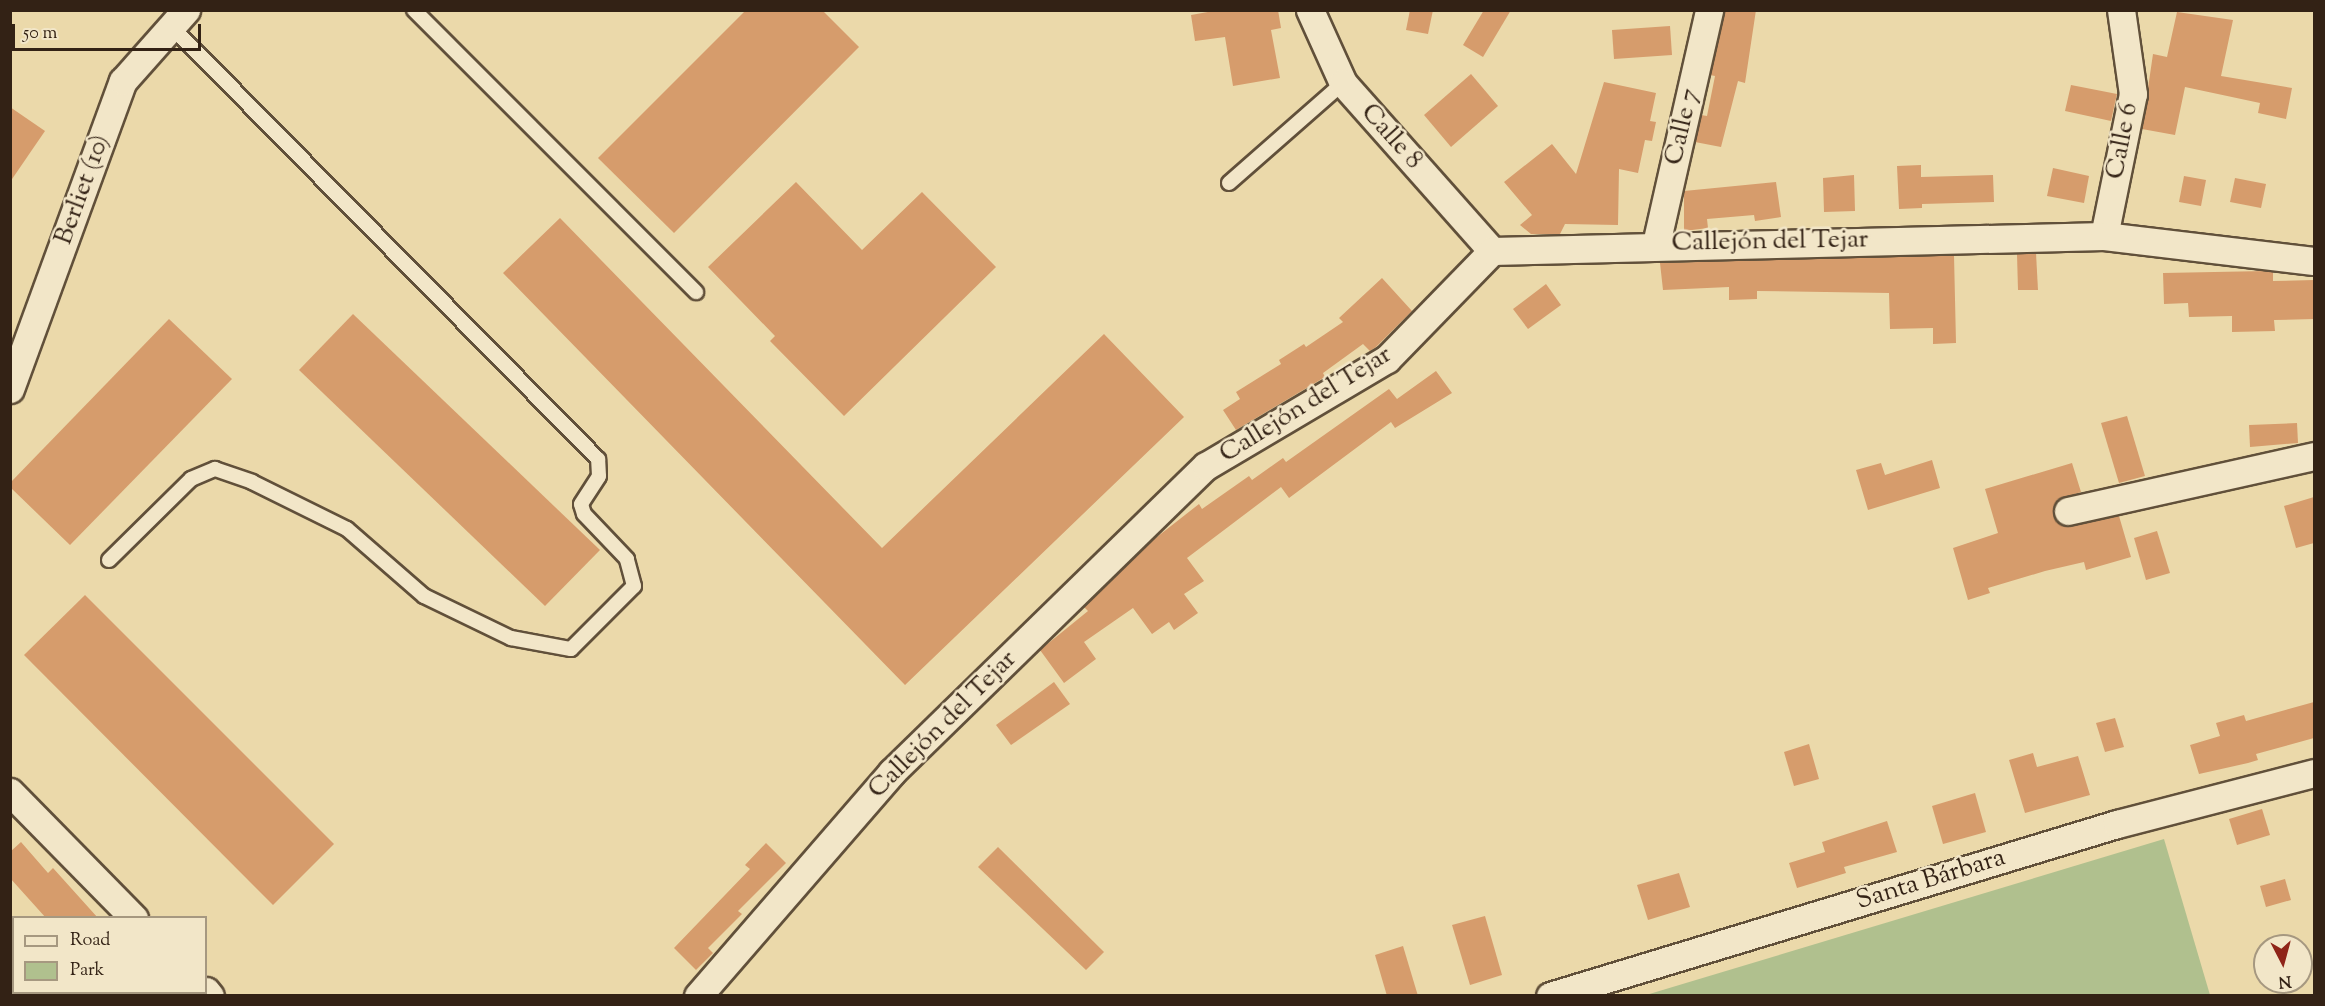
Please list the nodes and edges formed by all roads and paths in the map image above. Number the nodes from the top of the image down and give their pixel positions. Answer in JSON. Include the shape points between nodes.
{"nodes":[{"id":1,"x":414,"y":10,"type":"edge"},
{"id":2,"x":1310,"y":10,"type":"edge"},
{"id":3,"x":1709,"y":10,"type":"edge"},
{"id":4,"x":2121,"y":10,"type":"edge"},
{"id":5,"x":179,"y":19,"type":"edge"},
{"id":6,"x":1343,"y":83,"type":"junction"},
{"id":7,"x":1229,"y":183,"type":"dead end"},
{"id":8,"x":2104,"y":236,"type":"junction"},
{"id":9,"x":1656,"y":244,"type":"junction"},
{"id":10,"x":1492,"y":251,"type":"junction"},
{"id":11,"x":2314,"y":261,"type":"edge"},
{"id":12,"x":696,"y":292,"type":"dead end"},
{"id":13,"x":10,"y":388,"type":"edge"},
{"id":14,"x":2314,"y":456,"type":"edge"},
{"id":15,"x":2068,"y":511,"type":"dead end"},
{"id":16,"x":109,"y":560,"type":"dead end"},
{"id":17,"x":2314,"y":773,"type":"edge"},
{"id":18,"x":10,"y":792,"type":"edge"},
{"id":19,"x":132,"y":916,"type":"edge"},
{"id":20,"x":698,"y":996,"type":"edge"},
{"id":21,"x":1550,"y":996,"type":"edge"}],
"edges":[{"from":1,"to":12,"type":"lane"},
{"from":2,"to":6,"type":"street","name":"Calle 8"},
{"from":3,"to":9,"type":"street","name":"Calle 7"},
{"from":4,"to":8,"type":"street","name":"Calle 6","via":[[2133,94]]},
{"from":5,"to":13,"type":"street","name":"Berliet (10)","via":[[123,81]]},
{"from":5,"to":16,"type":"lane","via":[[598,459],[598,476],[580,504],[584,514],[627,559],[634,586],[571,649],[510,638],[424,596],[347,529],[252,482],[215,469],[190,479]]},
{"from":6,"to":7,"type":"lane"},
{"from":6,"to":10,"type":"street","name":"Calle 8"},
{"from":8,"to":9,"type":"street","name":"Callejón del Tejar"},
{"from":8,"to":11,"type":"street","name":"Callejón del Tejar"},
{"from":9,"to":10,"type":"street","name":"Callejón del Tejar"},
{"from":10,"to":20,"type":"street","name":"Callejón del Tejar","via":[[1387,359],[1206,466],[892,772]]},
{"from":14,"to":15,"type":"street"},
{"from":17,"to":21,"type":"street","name":"Santa Bárbara","via":[[2117,824]]},
{"from":18,"to":19,"type":"street"}]}
